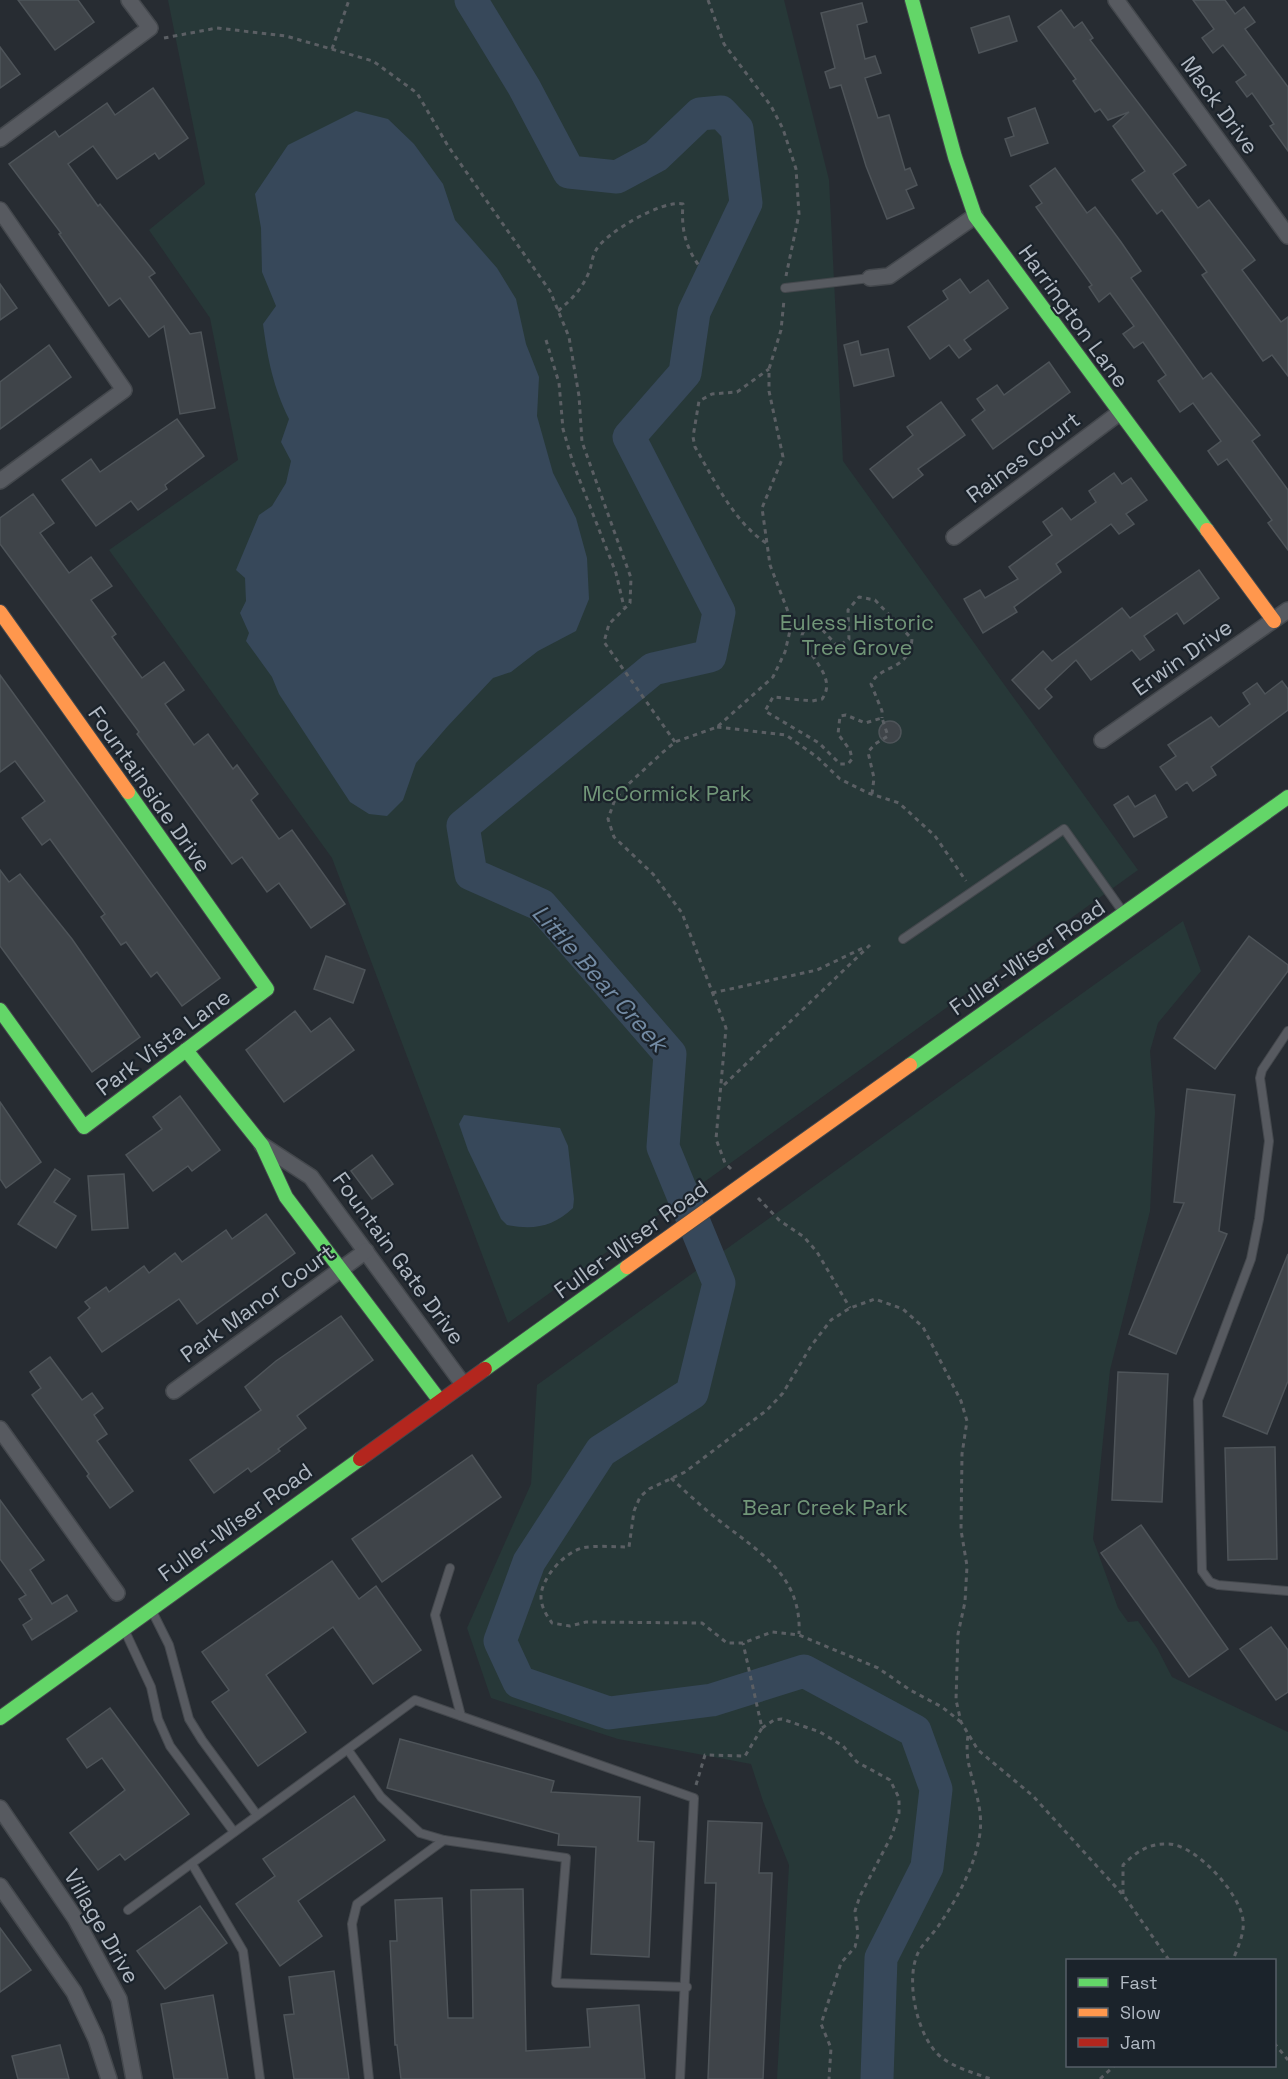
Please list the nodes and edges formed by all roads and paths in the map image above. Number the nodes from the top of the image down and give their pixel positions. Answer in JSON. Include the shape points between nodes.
{"nodes":[{"id":1,"x":129,"y":0,"type":"edge"},
{"id":2,"x":349,"y":0,"type":"edge"},
{"id":3,"x":708,"y":0,"type":"edge"},
{"id":4,"x":912,"y":0,"type":"edge"},
{"id":5,"x":1116,"y":0,"type":"edge"},
{"id":6,"x":150,"y":28,"type":"junction"},
{"id":7,"x":332,"y":49,"type":"junction"},
{"id":8,"x":0,"y":139,"type":"edge"},
{"id":9,"x":0,"y":210,"type":"edge"},
{"id":10,"x":975,"y":216,"type":"junction"},
{"id":11,"x":1288,"y":236,"type":"edge"},
{"id":12,"x":700,"y":267,"type":"dead end"},
{"id":13,"x":870,"y":278,"type":"joint"},
{"id":14,"x":785,"y":288,"type":"junction"},
{"id":15,"x":558,"y":311,"type":"junction"},
{"id":16,"x":546,"y":340,"type":"dead end"},
{"id":17,"x":769,"y":369,"type":"junction"},
{"id":18,"x":1119,"y":413,"type":"junction"},
{"id":19,"x":0,"y":481,"type":"edge"},
{"id":20,"x":954,"y":537,"type":"dead end"},
{"id":21,"x":767,"y":544,"type":"junction"},
{"id":22,"x":625,"y":609,"type":"junction"},
{"id":23,"x":1288,"y":610,"type":"edge"},
{"id":24,"x":0,"y":612,"type":"edge"},
{"id":25,"x":1274,"y":621,"type":"junction"},
{"id":26,"x":882,"y":718,"type":"junction"},
{"id":27,"x":717,"y":727,"type":"junction"},
{"id":28,"x":1102,"y":740,"type":"dead end"},
{"id":29,"x":675,"y":742,"type":"junction"},
{"id":30,"x":872,"y":794,"type":"junction"},
{"id":31,"x":1288,"y":797,"type":"edge"},
{"id":32,"x":972,"y":892,"type":"junction"},
{"id":33,"x":1124,"y":913,"type":"junction"},
{"id":34,"x":903,"y":939,"type":"dead end"},
{"id":35,"x":267,"y":989,"type":"joint"},
{"id":36,"x":711,"y":993,"type":"junction"},
{"id":37,"x":0,"y":1010,"type":"edge"},
{"id":38,"x":1288,"y":1031,"type":"edge"},
{"id":39,"x":186,"y":1050,"type":"junction"},
{"id":40,"x":723,"y":1086,"type":"junction"},
{"id":41,"x":262,"y":1145,"type":"junction"},
{"id":42,"x":732,"y":1171,"type":"dead end"},
{"id":43,"x":756,"y":1196,"type":"dead end"},
{"id":44,"x":366,"y":1251,"type":"junction"},
{"id":45,"x":341,"y":1270,"type":"junction"},
{"id":46,"x":850,"y":1308,"type":"junction"},
{"id":47,"x":463,"y":1384,"type":"junction"},
{"id":48,"x":174,"y":1391,"type":"dead end"},
{"id":49,"x":440,"y":1401,"type":"junction"},
{"id":50,"x":0,"y":1430,"type":"edge"},
{"id":51,"x":671,"y":1478,"type":"junction"},
{"id":52,"x":450,"y":1568,"type":"dead end"},
{"id":53,"x":1288,"y":1591,"type":"edge"},
{"id":54,"x":117,"y":1593,"type":"dead end"},
{"id":55,"x":151,"y":1608,"type":"junction"},
{"id":56,"x":124,"y":1628,"type":"junction"},
{"id":57,"x":799,"y":1635,"type":"junction"},
{"id":58,"x":743,"y":1643,"type":"junction"},
{"id":59,"x":461,"y":1716,"type":"junction"},
{"id":60,"x":0,"y":1718,"type":"edge"},
{"id":61,"x":961,"y":1722,"type":"junction"},
{"id":62,"x":762,"y":1728,"type":"junction"},
{"id":63,"x":968,"y":1736,"type":"junction"},
{"id":64,"x":348,"y":1750,"type":"junction"},
{"id":65,"x":694,"y":1798,"type":"junction"},
{"id":66,"x":0,"y":1808,"type":"edge"},
{"id":67,"x":257,"y":1815,"type":"junction"},
{"id":68,"x":234,"y":1832,"type":"junction"},
{"id":69,"x":444,"y":1840,"type":"junction"},
{"id":70,"x":192,"y":1864,"type":"junction"},
{"id":71,"x":0,"y":1886,"type":"edge"},
{"id":72,"x":1124,"y":1896,"type":"junction"},
{"id":73,"x":128,"y":1910,"type":"dead end"},
{"id":74,"x":1168,"y":1959,"type":"edge"},
{"id":75,"x":1233,"y":1959,"type":"edge"},
{"id":76,"x":687,"y":1987,"type":"junction"},
{"id":77,"x":1276,"y":2044,"type":"edge"},
{"id":78,"x":1288,"y":2060,"type":"edge"},
{"id":79,"x":1113,"y":2067,"type":"edge"},
{"id":80,"x":109,"y":2079,"type":"edge"},
{"id":81,"x":134,"y":2079,"type":"edge"},
{"id":82,"x":260,"y":2079,"type":"edge"},
{"id":83,"x":369,"y":2079,"type":"edge"},
{"id":84,"x":680,"y":2079,"type":"edge"},
{"id":85,"x":829,"y":2079,"type":"edge"},
{"id":86,"x":991,"y":2079,"type":"edge"},
{"id":87,"x":1100,"y":2079,"type":"edge"}],
"edges":[{"from":1,"to":6,"type":"street"},
{"from":2,"to":7,"type":"path"},
{"from":3,"to":14,"type":"path","via":[[724,44],[771,106],[783,129],[796,169],[799,214]]},
{"from":4,"to":10,"type":"street","name":"Harrington Lane"},
{"from":5,"to":11,"type":"street","name":"Mack Drive"},
{"from":6,"to":7,"type":"path","via":[[164,38],[217,28],[241,30],[286,36]]},
{"from":6,"to":8,"type":"street"},
{"from":7,"to":15,"type":"path","via":[[373,61],[417,93],[448,146],[550,291]]},
{"from":9,"to":19,"type":"street","via":[[124,390]]},
{"from":10,"to":13,"type":"street","via":[[889,276]]},
{"from":10,"to":18,"type":"street","name":"Harrington Lane"},
{"from":12,"to":15,"type":"path","via":[[685,241],[683,204],[665,205],[616,232],[596,248],[576,296]]},
{"from":13,"to":14,"type":"lane"},
{"from":14,"to":17,"type":"path","via":[[781,330]]},
{"from":15,"to":22,"type":"path","via":[[568,337],[579,396],[582,442],[630,578],[630,603]]},
{"from":16,"to":22,"type":"path","via":[[559,383],[563,429],[616,573]]},
{"from":17,"to":21,"type":"path","via":[[769,392],[783,457],[762,508]]},
{"from":17,"to":21,"type":"path","via":[[737,392],[712,394],[699,402],[693,437],[695,447],[737,516]]},
{"from":18,"to":20,"type":"street","name":"Raines Court"},
{"from":18,"to":25,"type":"street","name":"Harrington Lane"},
{"from":21,"to":27,"type":"path","via":[[770,565],[792,622],[785,652],[774,677]]},
{"from":22,"to":29,"type":"path","via":[[609,624],[604,642]]},
{"from":23,"to":25,"type":"street","name":"Erwin Drive"},
{"from":24,"to":35,"type":"street","name":"Fountainside Drive"},
{"from":25,"to":28,"type":"street","name":"Erwin Drive"},
{"from":26,"to":26,"type":"path","via":[[865,723],[840,716],[838,734],[852,759],[848,764],[840,764],[819,743],[765,711],[774,697],[822,699],[828,678],[809,653],[802,635],[805,628],[819,626],[838,647],[844,644],[849,639],[848,610],[859,597],[875,600],[912,639],[901,662],[879,672],[871,684]]},
{"from":26,"to":30,"type":"path","via":[[888,736],[868,752],[874,778]]},
{"from":27,"to":29,"type":"path"},
{"from":27,"to":30,"type":"path","via":[[786,735],[840,779]]},
{"from":29,"to":36,"type":"path","via":[[622,790],[608,819],[614,837],[653,874],[682,913]]},
{"from":30,"to":32,"type":"path","via":[[899,803],[918,819],[962,871]]},
{"from":31,"to":33,"type":"street","name":"Fuller-Wiser Road"},
{"from":32,"to":33,"type":"lane","via":[[1064,829]]},
{"from":32,"to":34,"type":"lane"},
{"from":33,"to":47,"type":"street","name":"Fuller-Wiser Road","bridge":true},
{"from":35,"to":39,"type":"street","name":"Park Vista Lane"},
{"from":36,"to":40,"type":"path","via":[[726,1028]]},
{"from":36,"to":40,"type":"path","via":[[817,970],[870,945]]},
{"from":37,"to":39,"type":"street","name":"Park Vista Lane","via":[[84,1127]]},
{"from":38,"to":53,"type":"lane","via":[[1260,1078],[1269,1141],[1259,1219],[1251,1258],[1198,1400],[1197,1449],[1202,1571],[1210,1582],[1218,1585]]},
{"from":39,"to":41,"type":"street","name":"Fountain Gate Drive"},
{"from":40,"to":42,"type":"path","via":[[716,1139]]},
{"from":41,"to":44,"type":"street","name":"Fountain Gate Drive","via":[[311,1177]]},
{"from":41,"to":45,"type":"street","name":"Fountain Gate Drive","via":[[286,1197]]},
{"from":43,"to":46,"type":"path","via":[[817,1252]]},
{"from":44,"to":45,"type":"street","name":"Park Manor Court"},
{"from":44,"to":47,"type":"street","name":"Fountain Gate Drive"},
{"from":45,"to":48,"type":"street","name":"Park Manor Court"},
{"from":45,"to":49,"type":"street","name":"Fountain Gate Drive"},
{"from":46,"to":51,"type":"path","via":[[831,1320],[783,1393],[767,1410],[685,1472]]},
{"from":46,"to":61,"type":"path","via":[[875,1299],[903,1309],[923,1327],[967,1420],[962,1454],[961,1530],[967,1574],[958,1634],[956,1700]]},
{"from":47,"to":49,"type":"street","name":"Fuller-Wiser Road"},
{"from":49,"to":55,"type":"street","name":"Fuller-Wiser Road"},
{"from":50,"to":54,"type":"street"},
{"from":51,"to":57,"type":"path","via":[[766,1556],[788,1584],[800,1612]]},
{"from":51,"to":58,"type":"path","via":[[640,1497],[629,1547],[584,1547],[562,1560],[547,1580],[541,1597],[546,1615],[552,1623],[570,1626],[586,1622],[702,1623],[727,1643]]},
{"from":52,"to":59,"type":"lane","via":[[435,1615]]},
{"from":55,"to":56,"type":"street","name":"Fuller-Wiser Road"},
{"from":55,"to":67,"type":"lane","via":[[169,1645],[189,1719]]},
{"from":56,"to":60,"type":"street","name":"Fuller-Wiser Road"},
{"from":56,"to":68,"type":"lane","via":[[151,1687],[158,1719],[170,1746]]},
{"from":57,"to":58,"type":"path","via":[[772,1632]]},
{"from":57,"to":61,"type":"path","via":[[878,1668]]},
{"from":58,"to":62,"type":"path"},
{"from":59,"to":64,"type":"lane","via":[[415,1700]]},
{"from":59,"to":65,"type":"lane"},
{"from":61,"to":63,"type":"path"},
{"from":62,"to":65,"type":"path","via":[[745,1756],[705,1755]]},
{"from":62,"to":85,"type":"path","via":[[782,1719],[820,1732],[843,1746],[865,1767],[890,1780],[898,1798],[899,1813],[892,1835],[855,1911],[855,1947],[841,1963],[821,2024],[831,2048]]},
{"from":63,"to":72,"type":"path","via":[[978,1750],[1033,1796]]},
{"from":63,"to":86,"type":"path","via":[[966,1751],[981,1801],[979,1838],[969,1868],[942,1920],[918,1952],[914,2003],[924,2033],[939,2056],[962,2070]]},
{"from":64,"to":67,"type":"lane"},
{"from":64,"to":69,"type":"lane","via":[[381,1797],[420,1833]]},
{"from":65,"to":76,"type":"lane"},
{"from":66,"to":81,"type":"street","name":"Village Drive","via":[[75,1918],[119,1999]]},
{"from":67,"to":68,"type":"lane"},
{"from":68,"to":70,"type":"lane"},
{"from":69,"to":76,"type":"lane","via":[[566,1858],[556,1983]]},
{"from":69,"to":83,"type":"lane","via":[[357,1904],[352,1924]]},
{"from":70,"to":73,"type":"lane"},
{"from":70,"to":82,"type":"lane","via":[[243,1951]]},
{"from":71,"to":80,"type":"street","via":[[74,1992]]},
{"from":72,"to":74,"type":"path"},
{"from":72,"to":75,"type":"path","via":[[1123,1865],[1136,1852],[1170,1844],[1187,1850],[1224,1882],[1235,1899],[1243,1920]]},
{"from":76,"to":84,"type":"lane"},
{"from":77,"to":78,"type":"path"},
{"from":79,"to":87,"type":"path"}]}
